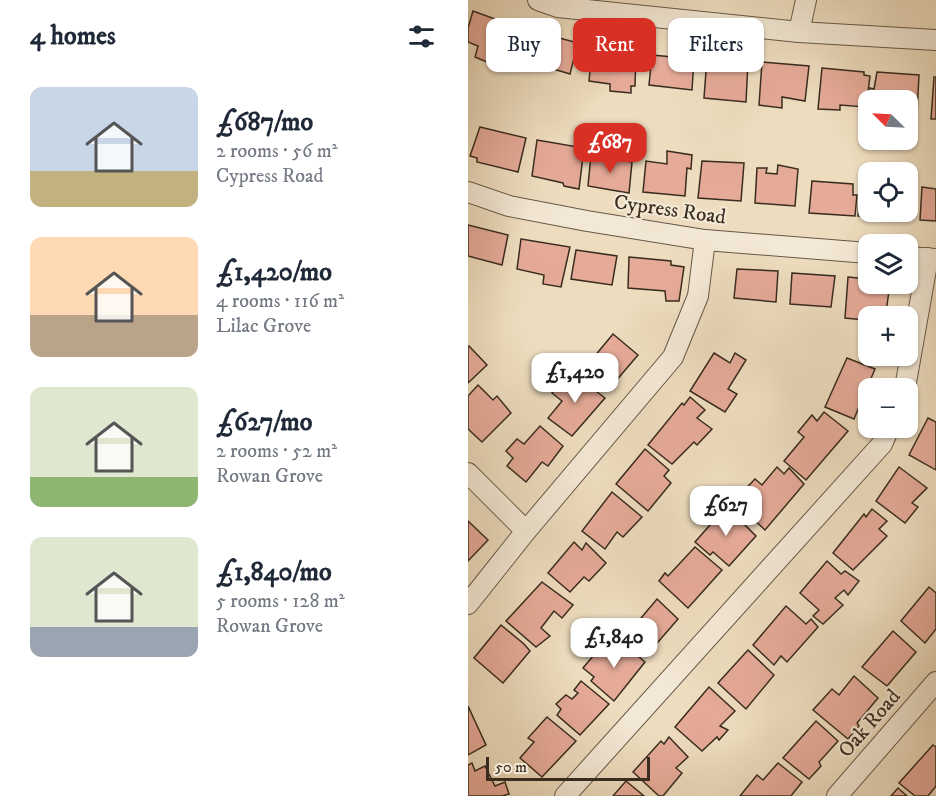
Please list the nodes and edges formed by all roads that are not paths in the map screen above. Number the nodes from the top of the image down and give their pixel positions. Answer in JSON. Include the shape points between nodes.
{"nodes":[{"id":1,"x":538,"y":0,"type":"edge"},
{"id":2,"x":806,"y":0,"type":"edge"},
{"id":3,"x":799,"y":32,"type":"junction"},
{"id":4,"x":936,"y":40,"type":"edge"},
{"id":5,"x":468,"y":192,"type":"edge"},
{"id":6,"x":705,"y":240,"type":"junction"},
{"id":7,"x":858,"y":253,"type":"edge"},
{"id":8,"x":932,"y":258,"type":"edge"},
{"id":9,"x":907,"y":378,"type":"edge"},
{"id":10,"x":885,"y":438,"type":"edge"},
{"id":11,"x":468,"y":473,"type":"edge"},
{"id":12,"x":526,"y":531,"type":"junction"},
{"id":13,"x":468,"y":604,"type":"edge"},
{"id":14,"x":936,"y":682,"type":"edge"},
{"id":15,"x":565,"y":796,"type":"edge"},
{"id":16,"x":837,"y":796,"type":"edge"}],
"edges":[{"from":1,"to":3,"type":"street","via":[[558,7]]},
{"from":2,"to":3,"type":"street"},
{"from":3,"to":4,"type":"street"},
{"from":5,"to":6,"type":"street","name":"Cypress Road","via":[[509,206]]},
{"from":6,"to":7,"type":"street","name":"Cypress Road"},
{"from":6,"to":12,"type":"street","via":[[698,296],[674,357]]},
{"from":8,"to":9,"type":"street"},
{"from":10,"to":15,"type":"street"},
{"from":11,"to":12,"type":"street"},
{"from":12,"to":13,"type":"street"},
{"from":14,"to":16,"type":"street","name":"Oak Road"}]}
